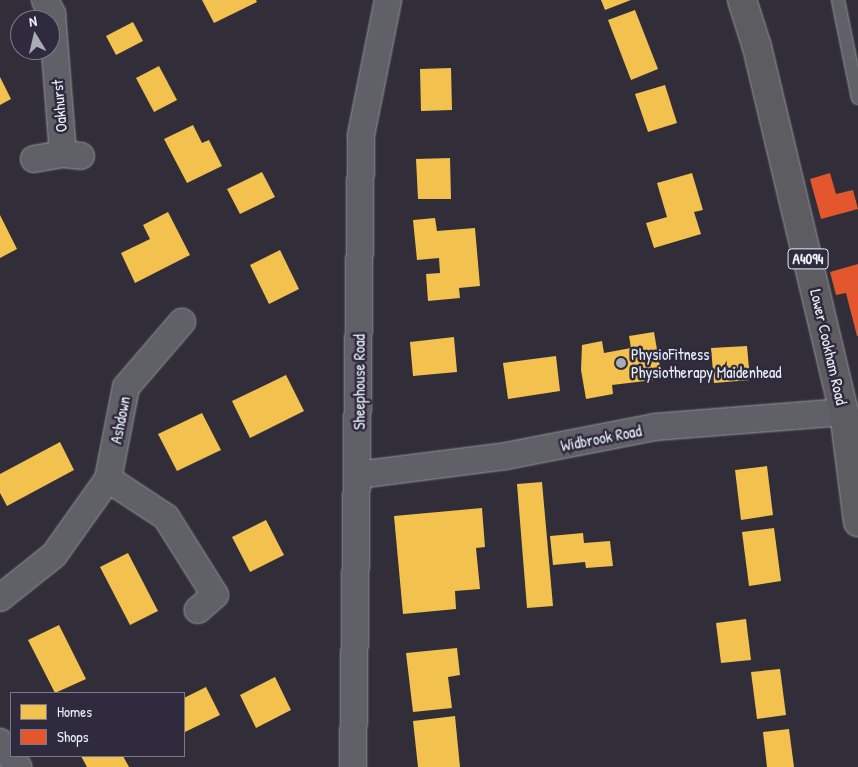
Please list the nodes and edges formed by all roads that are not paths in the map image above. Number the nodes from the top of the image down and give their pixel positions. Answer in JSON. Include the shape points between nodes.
{"nodes":[{"id":1,"x":46,"y":0,"type":"edge"},
{"id":2,"x":388,"y":0,"type":"edge"},
{"id":3,"x":742,"y":0,"type":"edge"},
{"id":4,"x":838,"y":0,"type":"edge"},
{"id":5,"x":858,"y":98,"type":"edge"},
{"id":6,"x":34,"y":159,"type":"dead end"},
{"id":7,"x":182,"y":322,"type":"dead end"},
{"id":8,"x":844,"y":412,"type":"junction"},
{"id":9,"x":358,"y":475,"type":"junction"},
{"id":10,"x":108,"y":479,"type":"junction"},
{"id":11,"x":858,"y":522,"type":"edge"},
{"id":12,"x":0,"y":598,"type":"edge"},
{"id":13,"x":214,"y":606,"type":"dead end"},
{"id":14,"x":0,"y":742,"type":"edge"},
{"id":15,"x":10,"y":756,"type":"edge"},
{"id":16,"x":353,"y":767,"type":"edge"}],
"edges":[{"from":1,"to":6,"type":"street","name":"Oakhurst","via":[[52,14],[72,155]]},
{"from":2,"to":9,"type":"street","name":"Sheephouse Road","via":[[361,135]]},
{"from":3,"to":8,"type":"main road","name":"Lower Cookham Road","number":"A4094","via":[[757,48]]},
{"from":4,"to":5,"type":"lane"},
{"from":7,"to":10,"type":"street","name":"Ashdown","via":[[126,387]]},
{"from":8,"to":9,"type":"street","name":"Widbrook Road","via":[[655,427],[506,456]]},
{"from":8,"to":11,"type":"main road","name":"Lower Cookham Road","number":"A4094"},
{"from":9,"to":16,"type":"street","name":"Sheephouse Road"},
{"from":10,"to":12,"type":"street","name":"Ashdown","via":[[54,555]]},
{"from":10,"to":13,"type":"street","via":[[166,516]]},
{"from":14,"to":15,"type":"street"}]}
